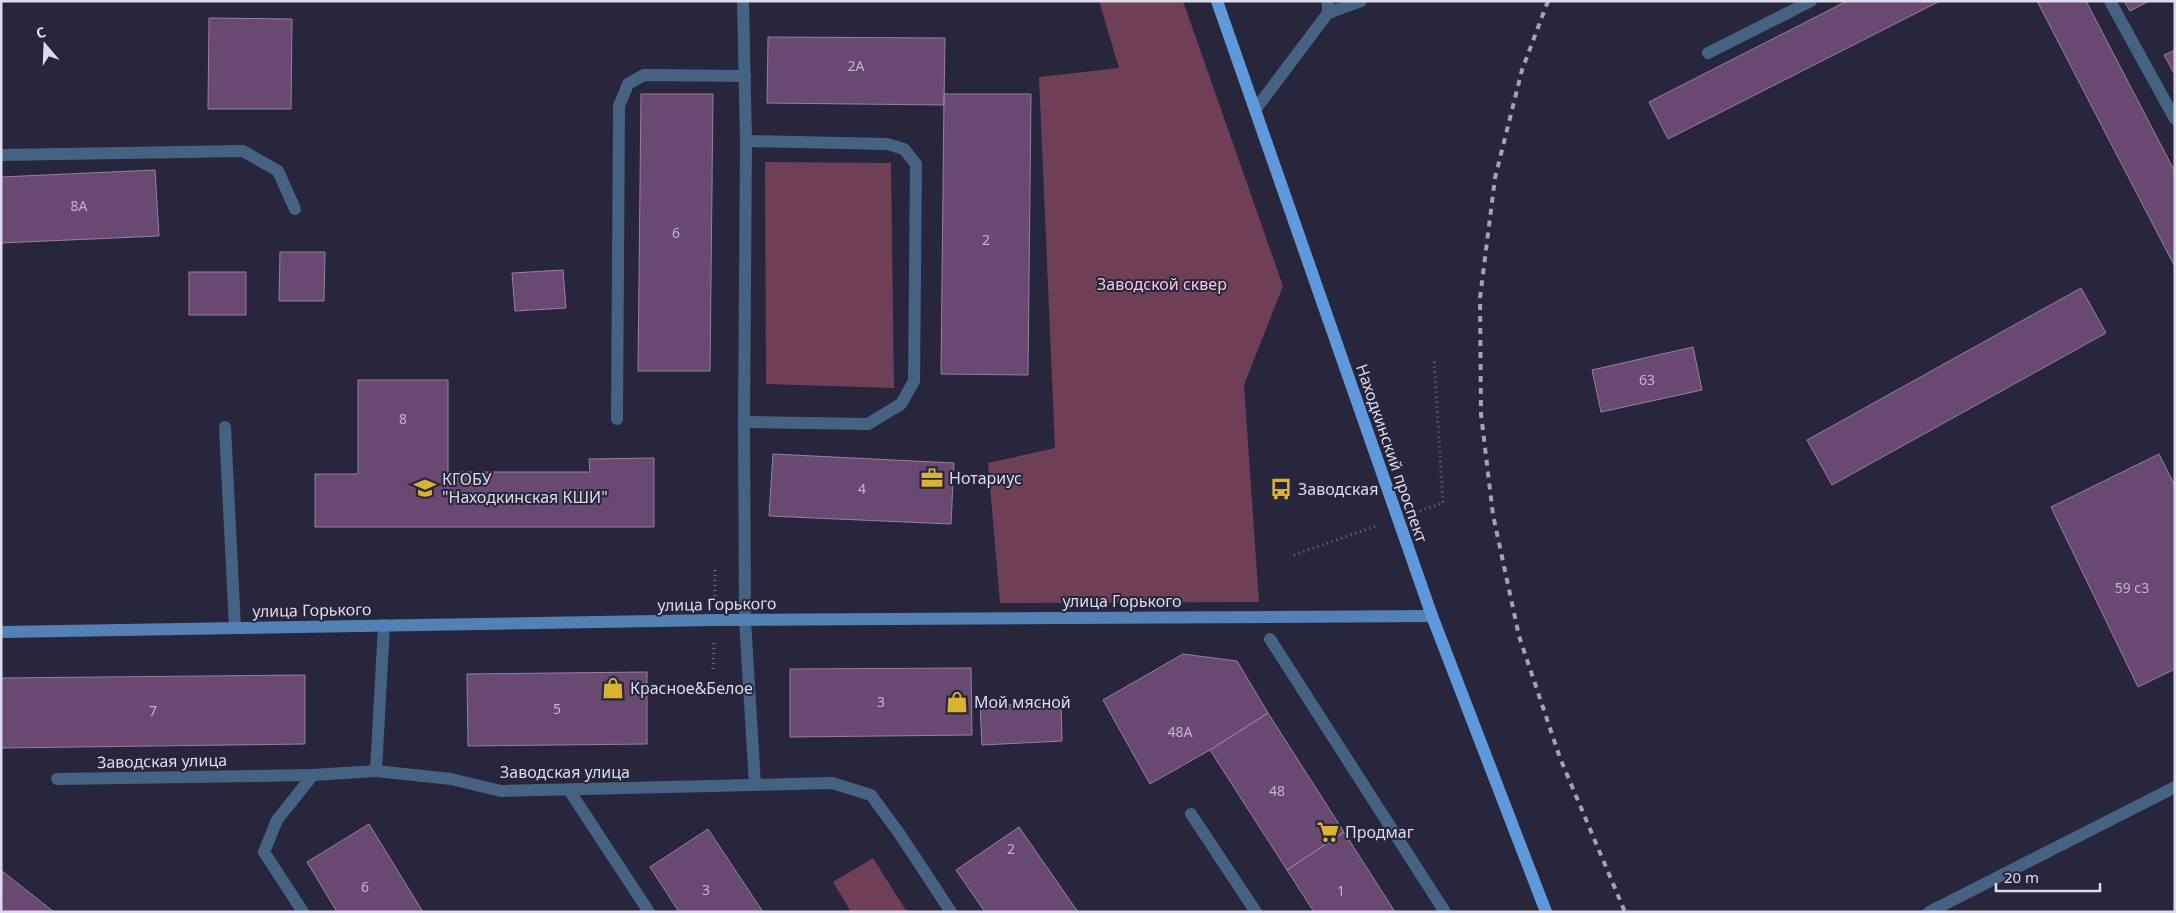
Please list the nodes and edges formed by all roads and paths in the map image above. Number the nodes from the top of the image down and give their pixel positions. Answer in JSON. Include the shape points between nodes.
{"nodes":[{"id":1,"x":744,"y":1,"type":"edge"},
{"id":2,"x":1217,"y":1,"type":"edge"},
{"id":3,"x":1361,"y":1,"type":"edge"},
{"id":4,"x":1812,"y":1,"type":"edge"},
{"id":5,"x":2110,"y":1,"type":"edge"},
{"id":6,"x":1328,"y":7,"type":"edge"},
{"id":7,"x":1708,"y":54,"type":"dead end"},
{"id":8,"x":745,"y":76,"type":"junction"},
{"id":9,"x":1255,"y":110,"type":"junction"},
{"id":10,"x":2175,"y":118,"type":"edge"},
{"id":11,"x":746,"y":141,"type":"junction"},
{"id":12,"x":1,"y":155,"type":"edge"},
{"id":13,"x":295,"y":209,"type":"dead end"},
{"id":14,"x":617,"y":419,"type":"dead end"},
{"id":15,"x":744,"y":422,"type":"junction"},
{"id":16,"x":225,"y":427,"type":"dead end"},
{"id":17,"x":1432,"y":616,"type":"junction"},
{"id":18,"x":745,"y":620,"type":"junction"},
{"id":19,"x":384,"y":625,"type":"junction"},
{"id":20,"x":235,"y":628,"type":"junction"},
{"id":21,"x":1,"y":632,"type":"edge"},
{"id":22,"x":1270,"y":639,"type":"dead end"},
{"id":23,"x":376,"y":771,"type":"junction"},
{"id":24,"x":313,"y":775,"type":"junction"},
{"id":25,"x":57,"y":780,"type":"dead end"},
{"id":26,"x":755,"y":785,"type":"junction"},
{"id":27,"x":2175,"y":787,"type":"edge"},
{"id":28,"x":568,"y":790,"type":"junction"},
{"id":29,"x":1191,"y":814,"type":"dead end"},
{"id":30,"x":303,"y":912,"type":"edge"},
{"id":31,"x":649,"y":912,"type":"edge"},
{"id":32,"x":951,"y":912,"type":"edge"},
{"id":33,"x":1256,"y":912,"type":"edge"},
{"id":34,"x":1445,"y":912,"type":"edge"},
{"id":35,"x":1546,"y":912,"type":"edge"},
{"id":36,"x":1929,"y":912,"type":"edge"}],
"edges":[{"from":1,"to":8,"type":"street"},
{"from":2,"to":9,"type":"main road","name":"Находкинский проспект"},
{"from":3,"to":6,"type":"street"},
{"from":4,"to":7,"type":"street"},
{"from":5,"to":10,"type":"street"},
{"from":6,"to":9,"type":"street"},
{"from":8,"to":11,"type":"street"},
{"from":8,"to":14,"type":"street","via":[[644,75],[628,84],[619,106]]},
{"from":9,"to":17,"type":"main road","name":"Находкинский проспект"},
{"from":11,"to":15,"type":"street"},
{"from":11,"to":15,"type":"street","via":[[887,144],[904,149],[916,164],[914,381],[901,404],[868,424]]},
{"from":12,"to":13,"type":"street","via":[[243,151],[278,171]]},
{"from":15,"to":18,"type":"street"},
{"from":16,"to":20,"type":"street"},
{"from":17,"to":18,"type":"main road","name":"улица Горького"},
{"from":17,"to":35,"type":"main road","name":"Находкинский проспект"},
{"from":18,"to":19,"type":"main road","name":"улица Горького"},
{"from":18,"to":26,"type":"street"},
{"from":19,"to":20,"type":"main road","name":"улица Горького"},
{"from":19,"to":23,"type":"street"},
{"from":20,"to":21,"type":"main road","name":"улица Горького"},
{"from":22,"to":34,"type":"street"},
{"from":23,"to":24,"type":"street","name":"Заводская улица"},
{"from":23,"to":28,"type":"street","name":"Заводская улица","via":[[451,779],[501,791]]},
{"from":24,"to":25,"type":"street","name":"Заводская улица"},
{"from":24,"to":30,"type":"street","via":[[277,820],[264,852]]},
{"from":26,"to":28,"type":"street","name":"Заводская улица"},
{"from":26,"to":32,"type":"street","name":"Заводская улица","via":[[832,783],[871,795]]},
{"from":27,"to":36,"type":"street"},
{"from":28,"to":31,"type":"street"},
{"from":29,"to":33,"type":"street"}]}
